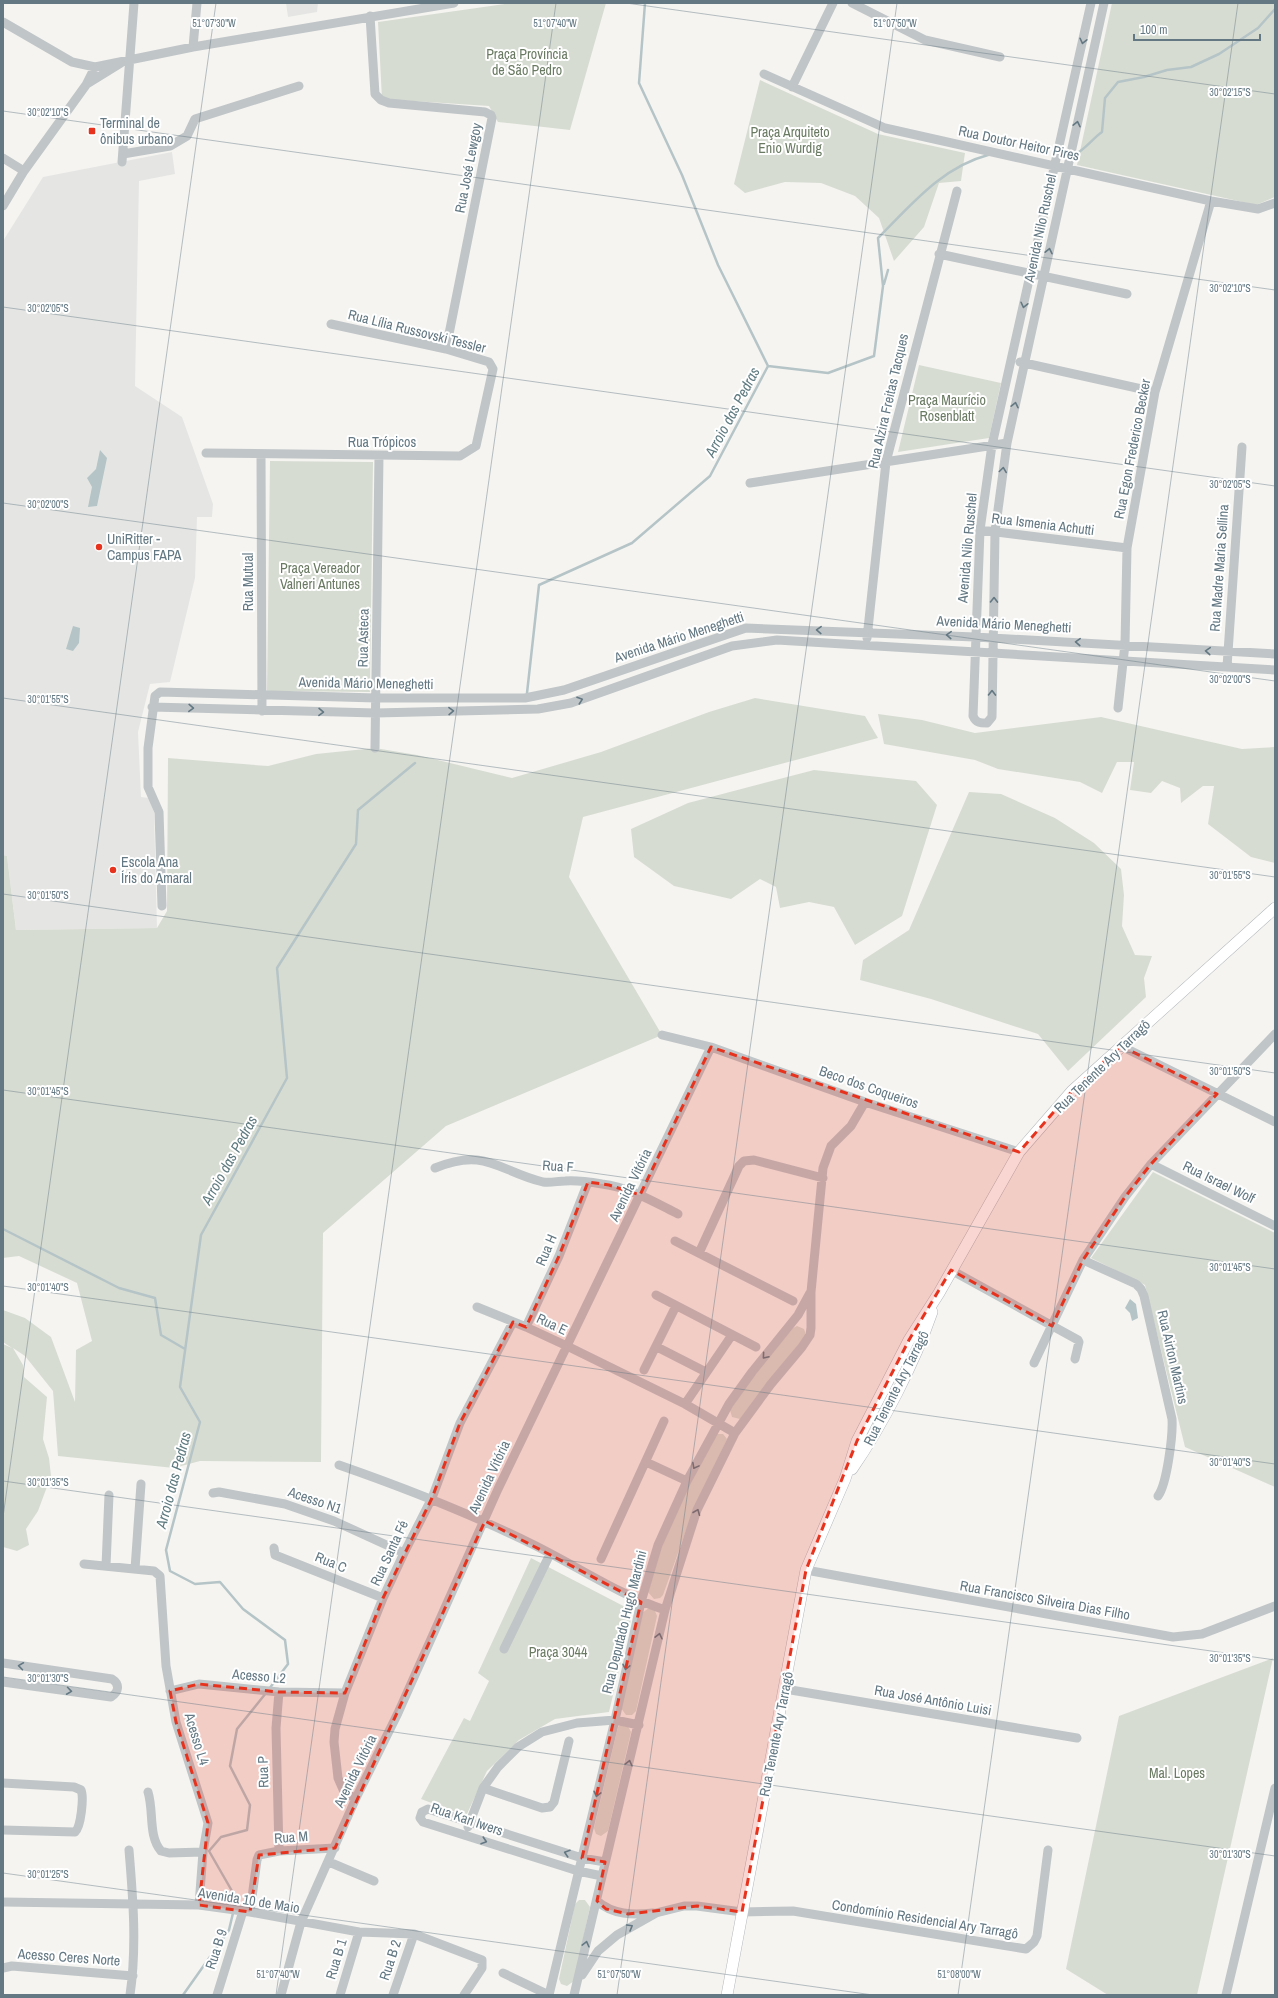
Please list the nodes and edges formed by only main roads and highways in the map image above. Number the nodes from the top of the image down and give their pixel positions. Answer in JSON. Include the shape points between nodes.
{"nodes":[{"id":1,"x":1273,"y":913,"type":"edge"},
{"id":2,"x":727,"y":1995,"type":"edge"}],
"edges":[{"from":1,"to":2,"type":"main road","name":"Rua Tenente Ary Tarragô","via":[[1072,1091],[1019,1152],[939,1293],[909,1340],[867,1421],[806,1570]]}]}
